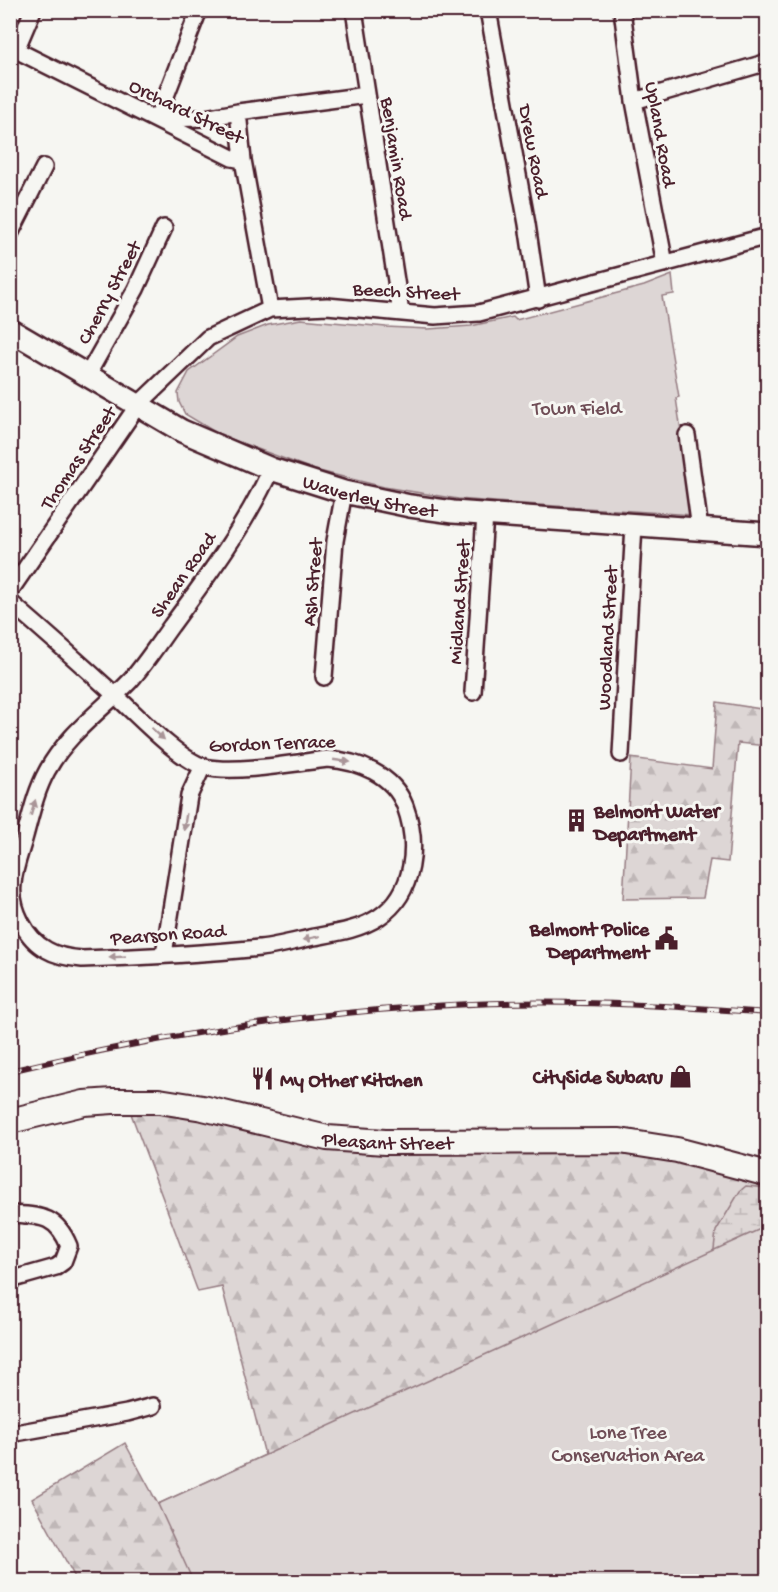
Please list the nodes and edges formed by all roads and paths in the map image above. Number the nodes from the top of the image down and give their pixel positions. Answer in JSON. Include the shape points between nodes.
{"nodes":[{"id":1,"x":33,"y":10,"type":"edge"},
{"id":2,"x":199,"y":10,"type":"edge"},
{"id":3,"x":354,"y":10,"type":"edge"},
{"id":4,"x":488,"y":10,"type":"edge"},
{"id":5,"x":622,"y":10,"type":"edge"},
{"id":6,"x":14,"y":49,"type":"edge"},
{"id":7,"x":768,"y":62,"type":"edge"},
{"id":8,"x":367,"y":95,"type":"junction"},
{"id":9,"x":634,"y":101,"type":"junction"},
{"id":10,"x":238,"y":112,"type":"junction"},
{"id":11,"x":157,"y":119,"type":"junction"},
{"id":12,"x":243,"y":160,"type":"junction"},
{"id":13,"x":44,"y":167,"type":"dead end"},
{"id":14,"x":164,"y":228,"type":"dead end"},
{"id":15,"x":10,"y":234,"type":"edge"},
{"id":16,"x":768,"y":236,"type":"edge"},
{"id":17,"x":665,"y":264,"type":"junction"},
{"id":18,"x":538,"y":299,"type":"junction"},
{"id":19,"x":270,"y":309,"type":"junction"},
{"id":20,"x":401,"y":313,"type":"junction"},
{"id":21,"x":10,"y":330,"type":"edge"},
{"id":22,"x":88,"y":374,"type":"junction"},
{"id":23,"x":138,"y":405,"type":"junction"},
{"id":24,"x":687,"y":435,"type":"dead end"},
{"id":25,"x":272,"y":469,"type":"junction"},
{"id":26,"x":344,"y":492,"type":"junction"},
{"id":27,"x":485,"y":515,"type":"junction"},
{"id":28,"x":634,"y":525,"type":"junction"},
{"id":29,"x":700,"y":530,"type":"junction"},
{"id":30,"x":768,"y":534,"type":"edge"},
{"id":31,"x":10,"y":591,"type":"edge"},
{"id":32,"x":10,"y":602,"type":"edge"},
{"id":33,"x":324,"y":677,"type":"dead end"},
{"id":34,"x":473,"y":692,"type":"dead end"},
{"id":35,"x":115,"y":695,"type":"junction"},
{"id":36,"x":621,"y":754,"type":"dead end"},
{"id":37,"x":203,"y":766,"type":"junction"},
{"id":38,"x":13,"y":885,"type":"joint"},
{"id":39,"x":368,"y":924,"type":"joint"},
{"id":40,"x":164,"y":954,"type":"junction"},
{"id":41,"x":10,"y":1121,"type":"edge"},
{"id":42,"x":768,"y":1174,"type":"edge"},
{"id":43,"x":10,"y":1215,"type":"edge"},
{"id":44,"x":10,"y":1280,"type":"edge"},
{"id":45,"x":153,"y":1406,"type":"dead end"},
{"id":46,"x":10,"y":1434,"type":"edge"}],
"edges":[{"from":1,"to":6,"type":"street"},
{"from":2,"to":11,"type":"street"},
{"from":3,"to":8,"type":"street","name":"Benjamin Road"},
{"from":4,"to":18,"type":"street","name":"Drew Road"},
{"from":5,"to":9,"type":"street","name":"Upland Road"},
{"from":6,"to":11,"type":"street","name":"Orchard Street"},
{"from":7,"to":9,"type":"street"},
{"from":8,"to":10,"type":"street"},
{"from":8,"to":20,"type":"street","name":"Benjamin Road"},
{"from":9,"to":17,"type":"street","name":"Upland Road"},
{"from":10,"to":11,"type":"street","via":[[205,118]]},
{"from":10,"to":12,"type":"street"},
{"from":11,"to":12,"type":"street","name":"Orchard Street"},
{"from":12,"to":19,"type":"street","name":"Orchard Street"},
{"from":13,"to":15,"type":"street"},
{"from":14,"to":22,"type":"street","name":"Cherry Street","via":[[136,289]]},
{"from":16,"to":17,"type":"street","name":"Beech Street"},
{"from":17,"to":18,"type":"street","name":"Beech Street"},
{"from":18,"to":20,"type":"street","name":"Beech Street","via":[[479,313]]},
{"from":19,"to":20,"type":"street","name":"Beech Street","via":[[327,306]]},
{"from":19,"to":23,"type":"street","name":"Beech Street","via":[[208,338]]},
{"from":21,"to":22,"type":"street","name":"Waverley Street"},
{"from":22,"to":23,"type":"street","name":"Waverley Street"},
{"from":23,"to":25,"type":"street","name":"Waverley Street","via":[[182,431]]},
{"from":23,"to":31,"type":"street","name":"Thomas Street"},
{"from":24,"to":29,"type":"street"},
{"from":25,"to":26,"type":"street","name":"Waverley Street"},
{"from":25,"to":35,"type":"street","name":"Shean Road","via":[[200,587],[131,680]]},
{"from":26,"to":27,"type":"street","name":"Waverley Street","via":[[410,506]]},
{"from":26,"to":33,"type":"street","name":"Ash Street","via":[[335,541]]},
{"from":27,"to":28,"type":"street","name":"Waverley Street"},
{"from":27,"to":34,"type":"street","name":"Midland Street"},
{"from":28,"to":29,"type":"street","name":"Waverley Street"},
{"from":28,"to":36,"type":"street","name":"Woodland Street"},
{"from":29,"to":30,"type":"street","name":"Waverley Street"},
{"from":32,"to":35,"type":"street","name":"Gordon Terrace"},
{"from":35,"to":37,"type":"street","name":"Gordon Terrace","one_way":true,"via":[[163,739]]},
{"from":38,"to":35,"type":"street","name":"Shean Road","one_way":true,"via":[[33,806],[47,771],[65,744]]},
{"from":37,"to":39,"type":"street","name":"Gordon Terrace","one_way":true,"via":[[242,768],[343,760],[370,769],[388,782],[404,803],[414,853],[410,874],[401,891],[382,915]]},
{"from":37,"to":40,"type":"street","one_way":true,"via":[[189,796]]},
{"from":40,"to":38,"type":"street","name":"Pearson Road","one_way":true,"via":[[82,959],[44,949],[22,922]]},
{"from":39,"to":40,"type":"street","name":"Pearson Road","one_way":true,"via":[[262,948]]},
{"from":41,"to":42,"type":"main road","name":"Pleasant Street","via":[[84,1103],[159,1101],[334,1138],[386,1142],[620,1141],[677,1150]]},
{"from":43,"to":44,"type":"street","via":[[52,1221],[69,1246],[63,1262],[56,1267]]},
{"from":45,"to":46,"type":"street"}]}
